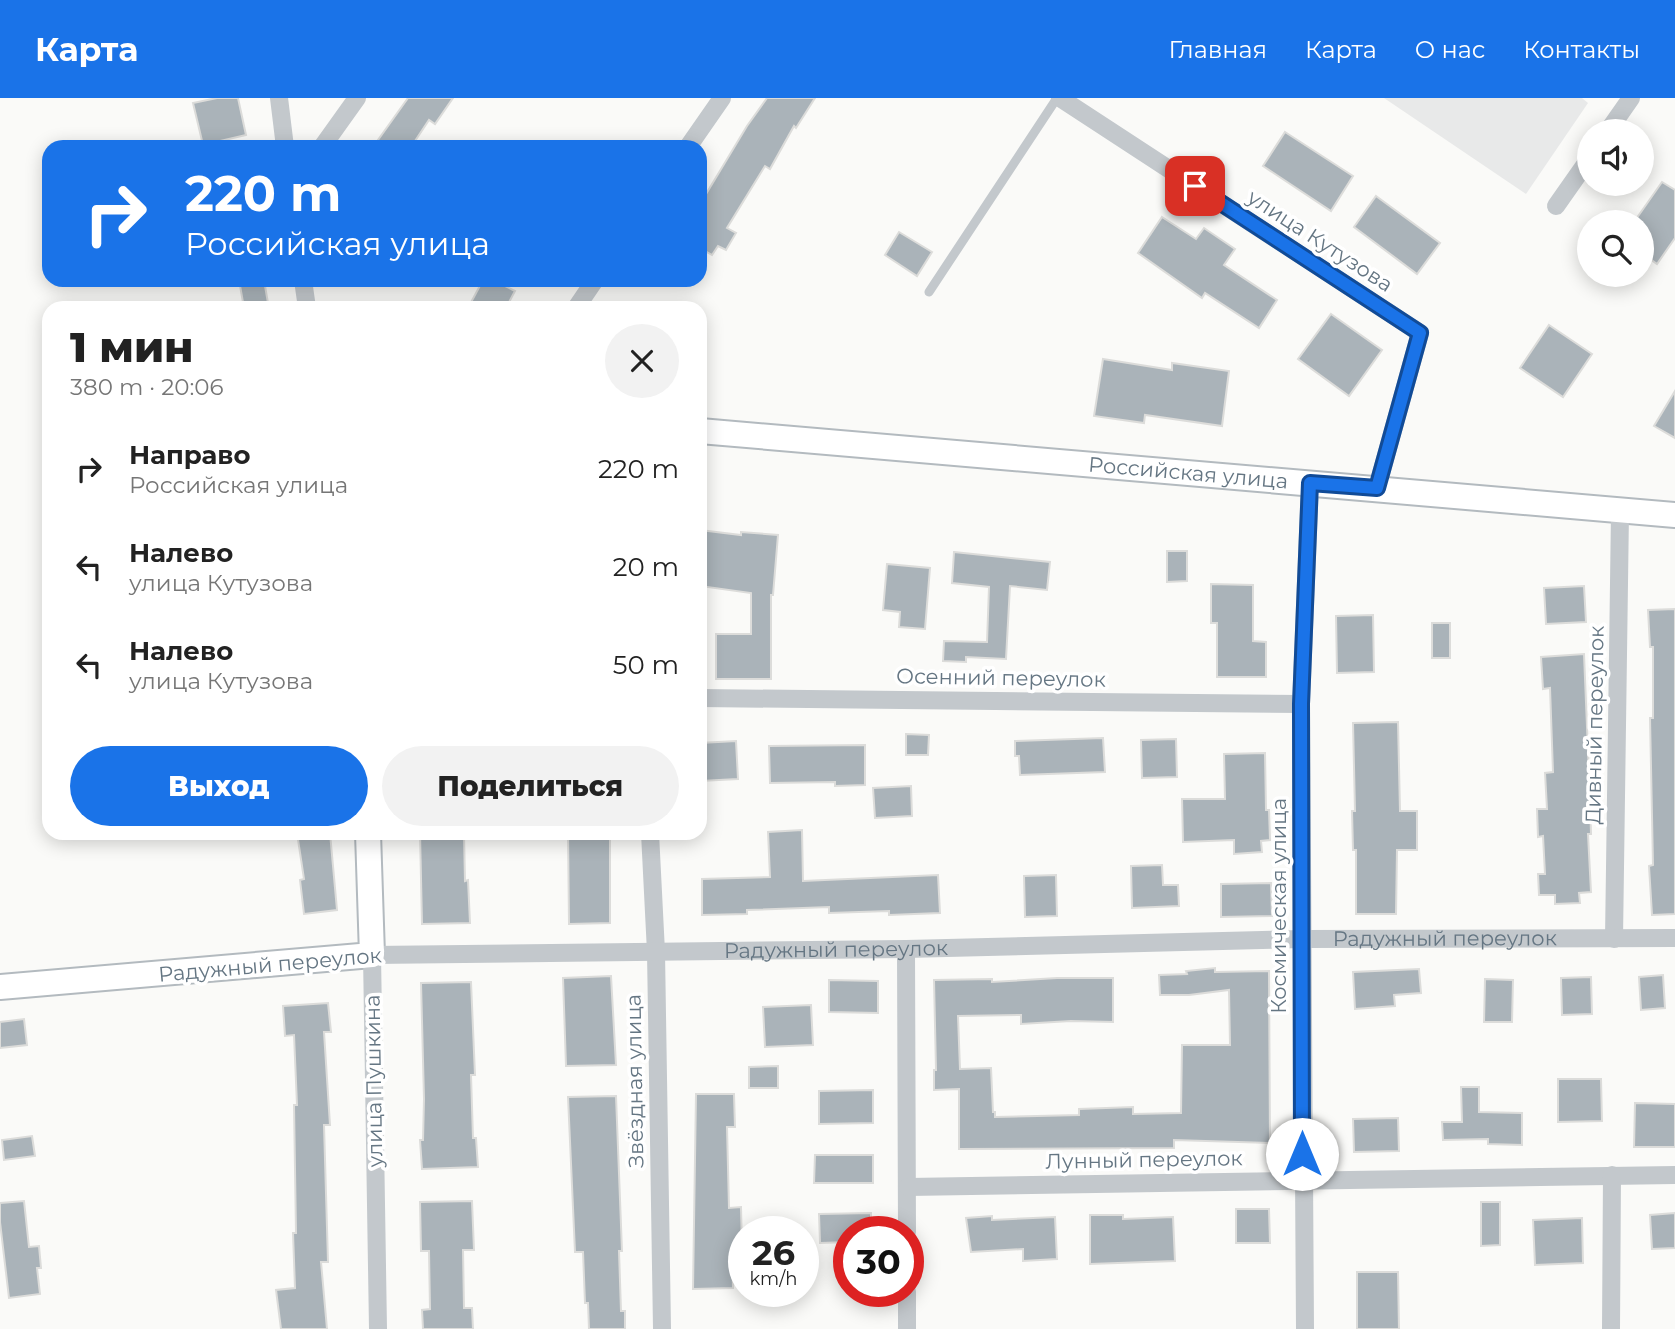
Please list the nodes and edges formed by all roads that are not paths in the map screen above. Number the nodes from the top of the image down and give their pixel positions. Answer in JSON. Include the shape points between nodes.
{"nodes":[{"id":1,"x":279,"y":98,"type":"edge"},
{"id":2,"x":357,"y":98,"type":"edge"},
{"id":3,"x":722,"y":98,"type":"edge"},
{"id":4,"x":1059,"y":98,"type":"edge"},
{"id":5,"x":1631,"y":98,"type":"edge"},
{"id":6,"x":1616,"y":119,"type":"edge"},
{"id":7,"x":284,"y":140,"type":"edge"},
{"id":8,"x":328,"y":140,"type":"edge"},
{"id":9,"x":693,"y":140,"type":"edge"},
{"id":10,"x":1577,"y":176,"type":"edge"},
{"id":11,"x":1556,"y":206,"type":"dead end"},
{"id":12,"x":929,"y":292,"type":"dead end"},
{"id":13,"x":707,"y":432,"type":"edge"},
{"id":14,"x":1310,"y":483,"type":"junction"},
{"id":15,"x":1377,"y":488,"type":"junction"},
{"id":16,"x":1620,"y":512,"type":"junction"},
{"id":17,"x":1675,"y":515,"type":"edge"},
{"id":18,"x":707,"y":698,"type":"edge"},
{"id":19,"x":1301,"y":704,"type":"junction"},
{"id":20,"x":368,"y":840,"type":"edge"},
{"id":21,"x":650,"y":840,"type":"edge"},
{"id":22,"x":1675,"y":938,"type":"edge"},
{"id":23,"x":1302,"y":939,"type":"junction"},
{"id":24,"x":1614,"y":939,"type":"junction"},
{"id":25,"x":906,"y":949,"type":"junction"},
{"id":26,"x":656,"y":952,"type":"junction"},
{"id":27,"x":372,"y":955,"type":"junction"},
{"id":28,"x":0,"y":987,"type":"edge"},
{"id":29,"x":1612,"y":1175,"type":"junction"},
{"id":30,"x":1675,"y":1175,"type":"edge"},
{"id":31,"x":1303,"y":1181,"type":"junction"},
{"id":32,"x":908,"y":1187,"type":"junction"},
{"id":33,"x":907,"y":1216,"type":"edge"},
{"id":34,"x":907,"y":1307,"type":"edge"},
{"id":35,"x":378,"y":1329,"type":"edge"},
{"id":36,"x":662,"y":1329,"type":"edge"},
{"id":37,"x":907,"y":1329,"type":"edge"},
{"id":38,"x":1305,"y":1329,"type":"edge"},
{"id":39,"x":1611,"y":1329,"type":"edge"}],
"edges":[{"from":1,"to":7,"type":"street"},
{"from":2,"to":8,"type":"street"},
{"from":3,"to":9,"type":"street"},
{"from":4,"to":12,"type":"lane"},
{"from":4,"to":15,"type":"street","name":"улица Кутузова","via":[[1420,333]]},
{"from":5,"to":6,"type":"street"},
{"from":10,"to":11,"type":"street"},
{"from":13,"to":14,"type":"street","name":"Российская улица"},
{"from":14,"to":15,"type":"street","name":"Российская улица"},
{"from":14,"to":19,"type":"street","name":"Космическая улица"},
{"from":15,"to":16,"type":"street","name":"Российская улица"},
{"from":16,"to":17,"type":"street","name":"Российская улица"},
{"from":16,"to":24,"type":"street","name":"Дивный переулок"},
{"from":18,"to":19,"type":"street","name":"Осенний переулок"},
{"from":19,"to":23,"type":"street","name":"Космическая улица"},
{"from":20,"to":27,"type":"street","name":"улица Пушкина"},
{"from":21,"to":26,"type":"street","name":"Звёздная улица"},
{"from":22,"to":24,"type":"street","name":"Радужный переулок"},
{"from":23,"to":24,"type":"street","name":"Радужный переулок"},
{"from":23,"to":25,"type":"street","name":"Радужный переулок"},
{"from":23,"to":31,"type":"street","name":"Космическая улица"},
{"from":25,"to":26,"type":"street","name":"Радужный переулок"},
{"from":25,"to":32,"type":"street"},
{"from":26,"to":27,"type":"street","name":"Радужный переулок"},
{"from":26,"to":36,"type":"street","name":"Звёздная улица"},
{"from":27,"to":28,"type":"street","name":"Радужный переулок"},
{"from":27,"to":35,"type":"street","name":"улица Пушкина"},
{"from":29,"to":30,"type":"street","name":"Лунный переулок"},
{"from":29,"to":31,"type":"street","name":"Лунный переулок"},
{"from":29,"to":39,"type":"street"},
{"from":31,"to":32,"type":"street","name":"Лунный переулок"},
{"from":31,"to":38,"type":"street","name":"Космическая улица"},
{"from":32,"to":33,"type":"street"},
{"from":34,"to":37,"type":"street"}]}
